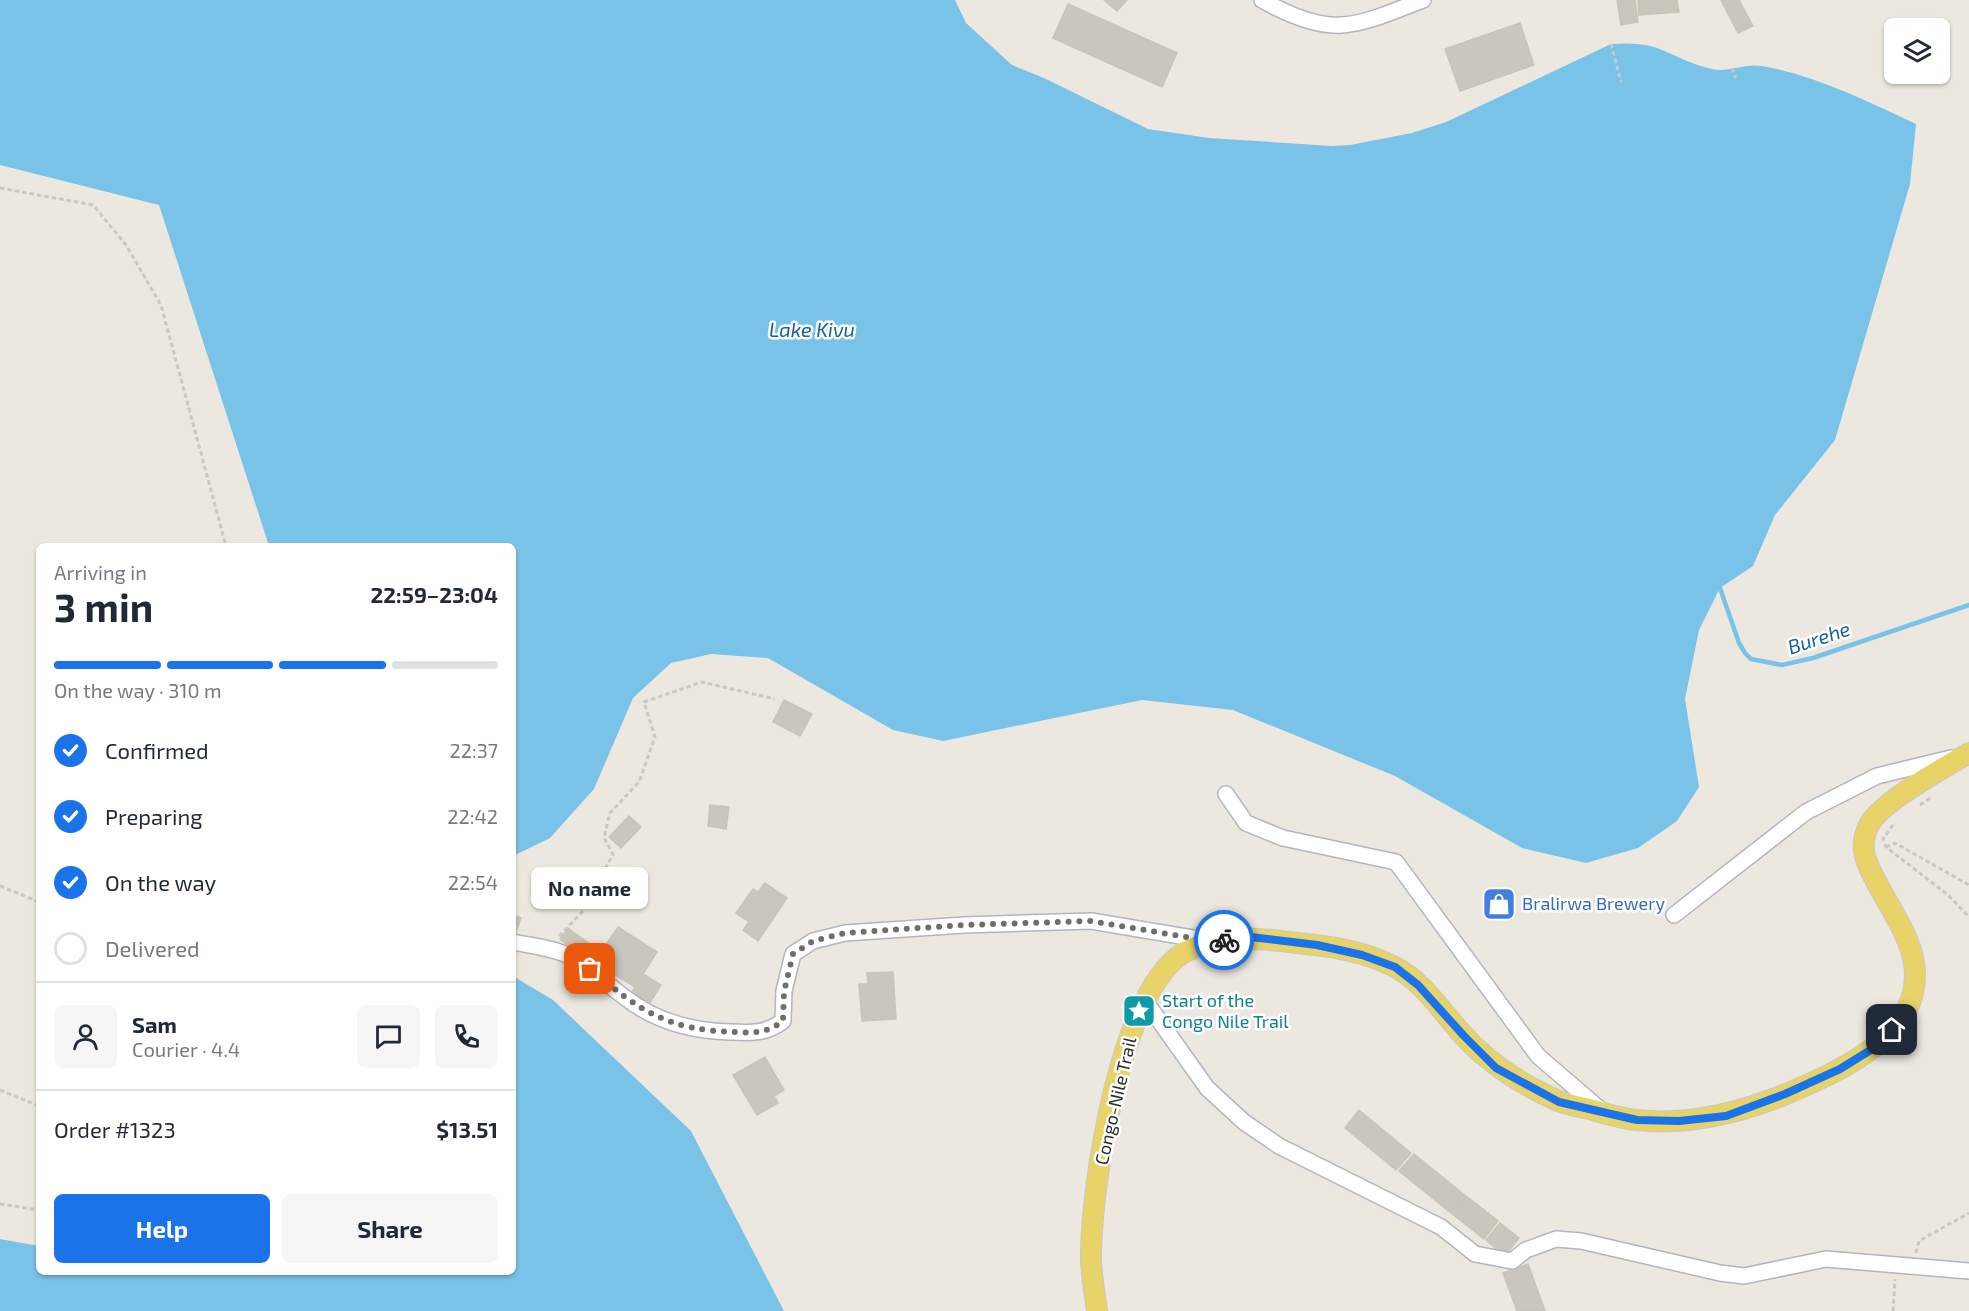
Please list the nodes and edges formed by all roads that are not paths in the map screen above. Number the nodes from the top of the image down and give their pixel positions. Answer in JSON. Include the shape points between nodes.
{"nodes":[{"id":1,"x":1262,"y":0,"type":"edge"},
{"id":2,"x":1423,"y":0,"type":"edge"},
{"id":3,"x":1967,"y":754,"type":"edge"},
{"id":4,"x":1226,"y":794,"type":"dead end"},
{"id":5,"x":1674,"y":915,"type":"dead end"},
{"id":6,"x":1210,"y":941,"type":"junction"},
{"id":7,"x":516,"y":943,"type":"edge"},
{"id":8,"x":1146,"y":1002,"type":"junction"},
{"id":9,"x":1604,"y":1113,"type":"junction"},
{"id":10,"x":1969,"y":1271,"type":"edge"},
{"id":11,"x":1096,"y":1311,"type":"edge"}],
"edges":[{"from":1,"to":2,"type":"street","via":[[1310,21],[1341,26]]},
{"from":3,"to":5,"type":"street","via":[[1877,776],[1806,812]]},
{"from":3,"to":9,"type":"main road","name":"Congo-Nile Trail","via":[[1890,803],[1870,822],[1864,841],[1864,860],[1906,938],[1914,962],[1915,986],[1907,1014],[1877,1046],[1840,1069],[1726,1116],[1637,1120]]},
{"from":4,"to":9,"type":"street","via":[[1246,823],[1283,838],[1396,862],[1538,1056]]},
{"from":6,"to":7,"type":"street","via":[[1091,921],[845,933],[813,941],[793,954],[784,992],[783,1021],[771,1030],[747,1033],[703,1031],[660,1019],[568,955]]},
{"from":6,"to":8,"type":"main road","name":"Congo-Nile Trail","via":[[1183,953],[1165,968]]},
{"from":6,"to":9,"type":"main road","name":"Congo-Nile Trail","via":[[1251,937],[1317,945],[1395,967],[1418,985],[1496,1068],[1559,1102]]},
{"from":8,"to":10,"type":"street","via":[[1207,1088],[1244,1122],[1279,1146],[1441,1227],[1475,1254],[1512,1261],[1526,1250],[1556,1239],[1744,1276],[1827,1260]]},
{"from":8,"to":11,"type":"main road","name":"Congo-Nile Trail","via":[[1126,1043],[1101,1152],[1091,1258]]}]}
